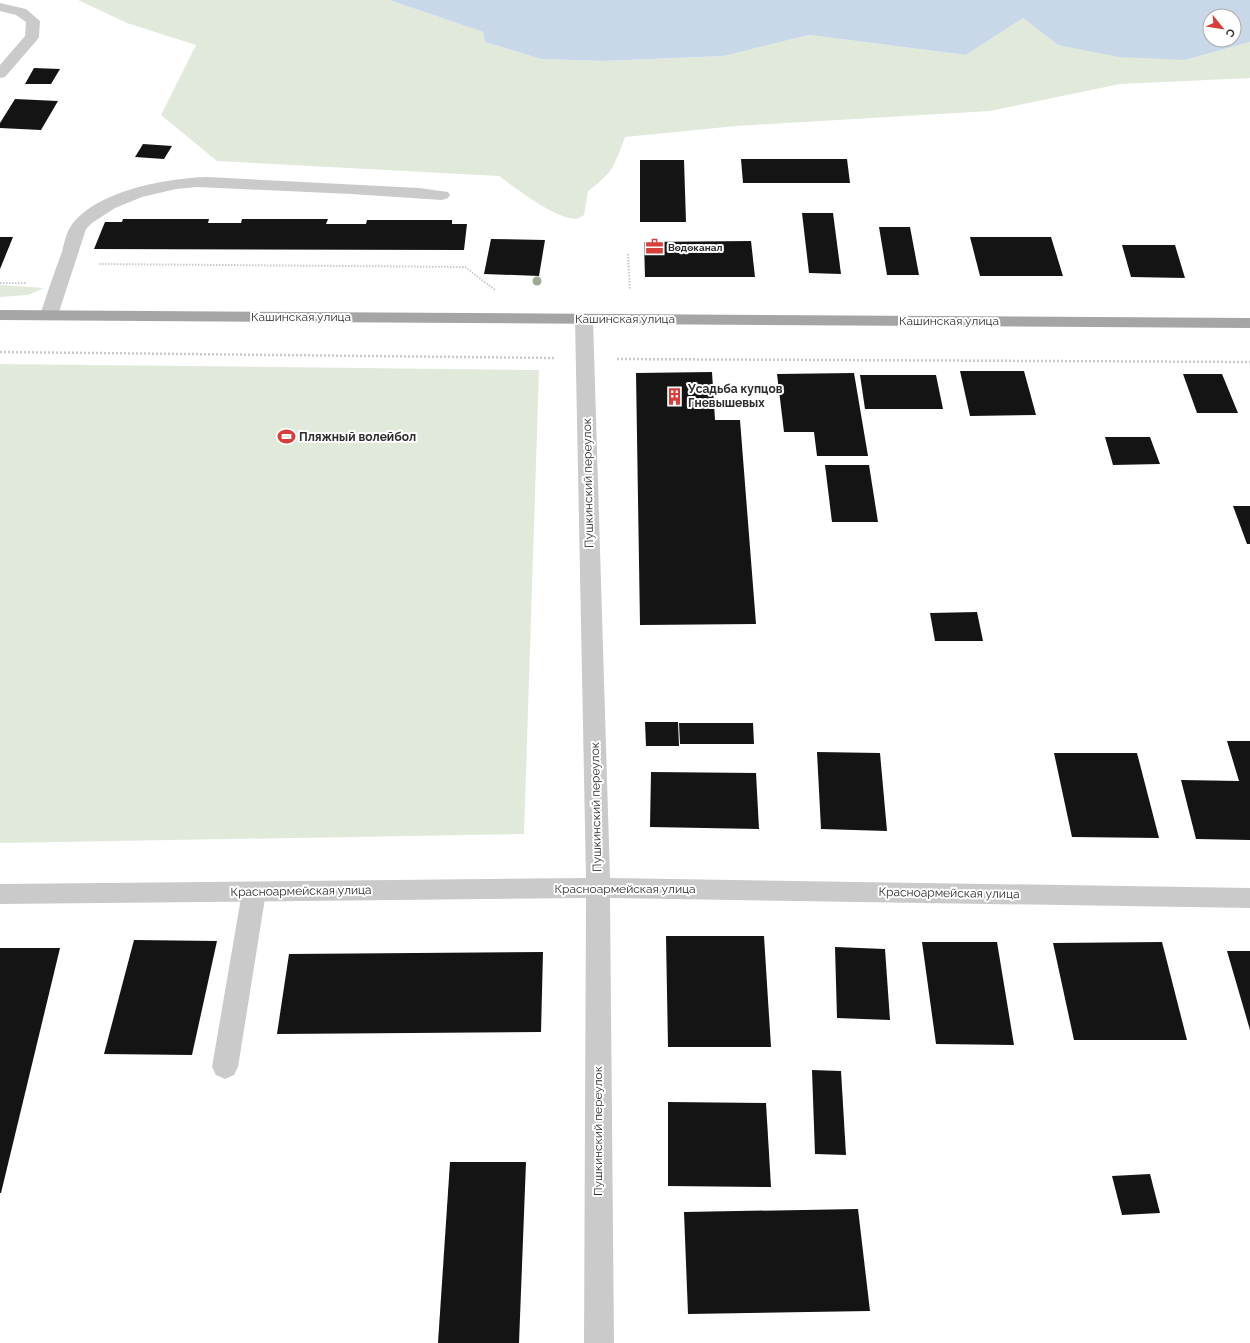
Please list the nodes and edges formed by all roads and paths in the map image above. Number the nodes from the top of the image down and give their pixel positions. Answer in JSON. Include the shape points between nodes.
{"nodes":[{"id":1,"x":0,"y":7,"type":"edge"},
{"id":2,"x":0,"y":74,"type":"edge"},
{"id":3,"x":442,"y":195,"type":"dead end"},
{"id":4,"x":628,"y":254,"type":"dead end"},
{"id":5,"x":67,"y":264,"type":"junction"},
{"id":6,"x":630,"y":290,"type":"dead end"},
{"id":7,"x":497,"y":291,"type":"dead end"},
{"id":8,"x":0,"y":315,"type":"edge"},
{"id":9,"x":49,"y":315,"type":"junction"},
{"id":10,"x":584,"y":319,"type":"junction"},
{"id":11,"x":1250,"y":323,"type":"edge"},
{"id":12,"x":0,"y":352,"type":"edge"},
{"id":13,"x":585,"y":358,"type":"junction"},
{"id":14,"x":1250,"y":362,"type":"edge"},
{"id":15,"x":598,"y":888,"type":"junction"},
{"id":16,"x":254,"y":892,"type":"junction"},
{"id":17,"x":0,"y":894,"type":"edge"},
{"id":18,"x":1250,"y":898,"type":"edge"},
{"id":19,"x":225,"y":1067,"type":"dead end"},
{"id":20,"x":599,"y":1343,"type":"edge"}],
"edges":[{"from":1,"to":2,"type":"street","via":[[21,12],[33,21],[32,37]]},
{"from":3,"to":5,"type":"street","via":[[357,188],[176,184],[127,197],[85,220],[78,228]]},
{"from":4,"to":6,"type":"path"},
{"from":5,"to":7,"type":"path","via":[[464,267]]},
{"from":5,"to":9,"type":"street"},
{"from":8,"to":9,"type":"main road","name":"Кашинская улица"},
{"from":9,"to":10,"type":"main road","name":"Кашинская улица"},
{"from":10,"to":11,"type":"main road","name":"Кашинская улица"},
{"from":10,"to":13,"type":"street","name":"Пушкинский переулок"},
{"from":12,"to":13,"type":"path"},
{"from":13,"to":14,"type":"path"},
{"from":13,"to":15,"type":"street","name":"Пушкинский переулок"},
{"from":15,"to":16,"type":"street","name":"Красноармейская улица"},
{"from":15,"to":18,"type":"street","name":"Красноармейская улица"},
{"from":15,"to":20,"type":"street","name":"Пушкинский переулок"},
{"from":16,"to":17,"type":"street","name":"Красноармейская улица"},
{"from":16,"to":19,"type":"street"}]}
